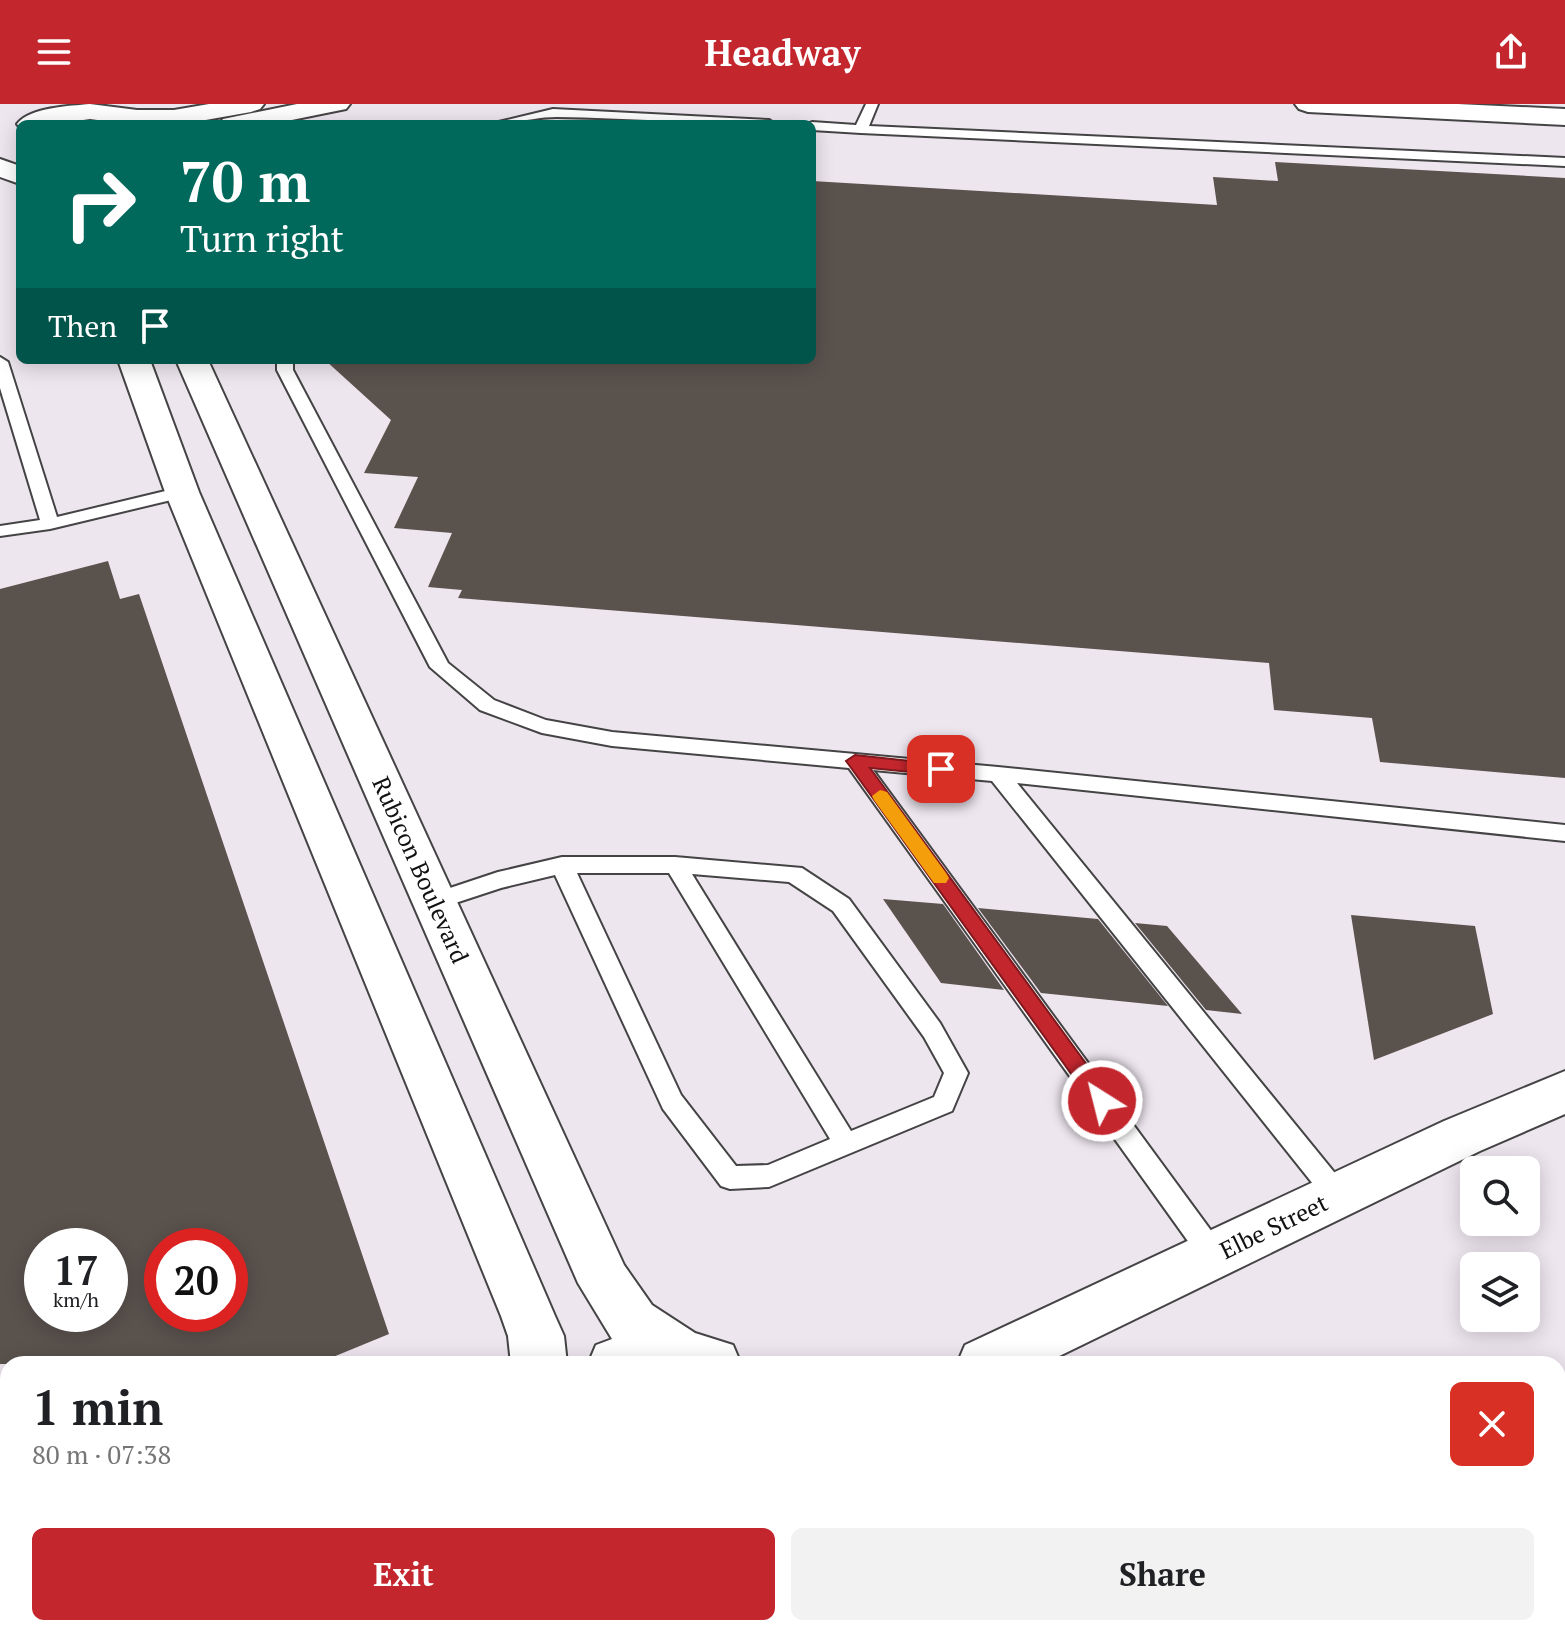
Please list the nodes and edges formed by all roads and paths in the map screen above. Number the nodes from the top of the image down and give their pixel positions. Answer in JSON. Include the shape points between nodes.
{"nodes":[{"id":1,"x":251,"y":104,"type":"edge"},
{"id":2,"x":337,"y":104,"type":"edge"},
{"id":3,"x":872,"y":104,"type":"edge"},
{"id":4,"x":1308,"y":104,"type":"edge"},
{"id":5,"x":1565,"y":117,"type":"edge"},
{"id":6,"x":49,"y":120,"type":"edge"},
{"id":7,"x":136,"y":120,"type":"edge"},
{"id":8,"x":153,"y":120,"type":"edge"},
{"id":9,"x":253,"y":120,"type":"edge"},
{"id":10,"x":517,"y":120,"type":"edge"},
{"id":11,"x":690,"y":120,"type":"edge"},
{"id":12,"x":816,"y":126,"type":"edge"},
{"id":13,"x":861,"y":129,"type":"junction"},
{"id":14,"x":1565,"y":162,"type":"edge"},
{"id":15,"x":0,"y":362,"type":"edge"},
{"id":16,"x":135,"y":364,"type":"edge"},
{"id":17,"x":194,"y":364,"type":"edge"},
{"id":18,"x":285,"y":364,"type":"edge"},
{"id":19,"x":182,"y":492,"type":"junction"},
{"id":20,"x":50,"y":524,"type":"junction"},
{"id":21,"x":0,"y":531,"type":"edge"},
{"id":22,"x":855,"y":761,"type":"junction"},
{"id":23,"x":998,"y":774,"type":"junction"},
{"id":24,"x":1565,"y":833,"type":"edge"},
{"id":25,"x":562,"y":865,"type":"junction"},
{"id":26,"x":675,"y":865,"type":"junction"},
{"id":27,"x":434,"y":902,"type":"junction"},
{"id":28,"x":1565,"y":1092,"type":"edge"},
{"id":29,"x":846,"y":1144,"type":"junction"},
{"id":30,"x":1338,"y":1196,"type":"junction"},
{"id":31,"x":1214,"y":1256,"type":"junction"},
{"id":32,"x":538,"y":1356,"type":"edge"},
{"id":33,"x":689,"y":1356,"type":"edge"},
{"id":34,"x":1002,"y":1356,"type":"edge"}],
"edges":[{"from":1,"to":8,"type":"street"},
{"from":2,"to":9,"type":"street"},
{"from":3,"to":13,"type":"lane"},
{"from":4,"to":5,"type":"street"},
{"from":6,"to":7,"type":"street","via":[[86,112]]},
{"from":10,"to":11,"type":"lane","via":[[553,113]]},
{"from":12,"to":13,"type":"lane"},
{"from":13,"to":14,"type":"lane"},
{"from":15,"to":20,"type":"lane"},
{"from":16,"to":19,"type":"street"},
{"from":17,"to":27,"type":"street","name":"Rubicon Boulevard"},
{"from":18,"to":22,"type":"lane","via":[[440,667],[487,705],[542,726],[612,739]]},
{"from":19,"to":20,"type":"lane"},
{"from":19,"to":32,"type":"street","via":[[528,1316]]},
{"from":20,"to":21,"type":"lane"},
{"from":22,"to":23,"type":"lane"},
{"from":22,"to":31,"type":"lane"},
{"from":23,"to":24,"type":"lane"},
{"from":23,"to":30,"type":"lane"},
{"from":25,"to":26,"type":"lane"},
{"from":25,"to":27,"type":"lane"},
{"from":25,"to":29,"type":"lane","via":[[672,1102],[730,1178],[769,1176]]},
{"from":26,"to":29,"type":"lane"},
{"from":26,"to":29,"type":"lane","via":[[794,874],[841,905],[932,1030],[956,1073],[943,1104]]},
{"from":27,"to":33,"type":"street","name":"Rubicon Boulevard","via":[[605,1283],[633,1323]]},
{"from":28,"to":30,"type":"street","name":"Elbe Street"},
{"from":30,"to":31,"type":"street","name":"Elbe Street"},
{"from":31,"to":34,"type":"street","name":"Elbe Street"}]}
